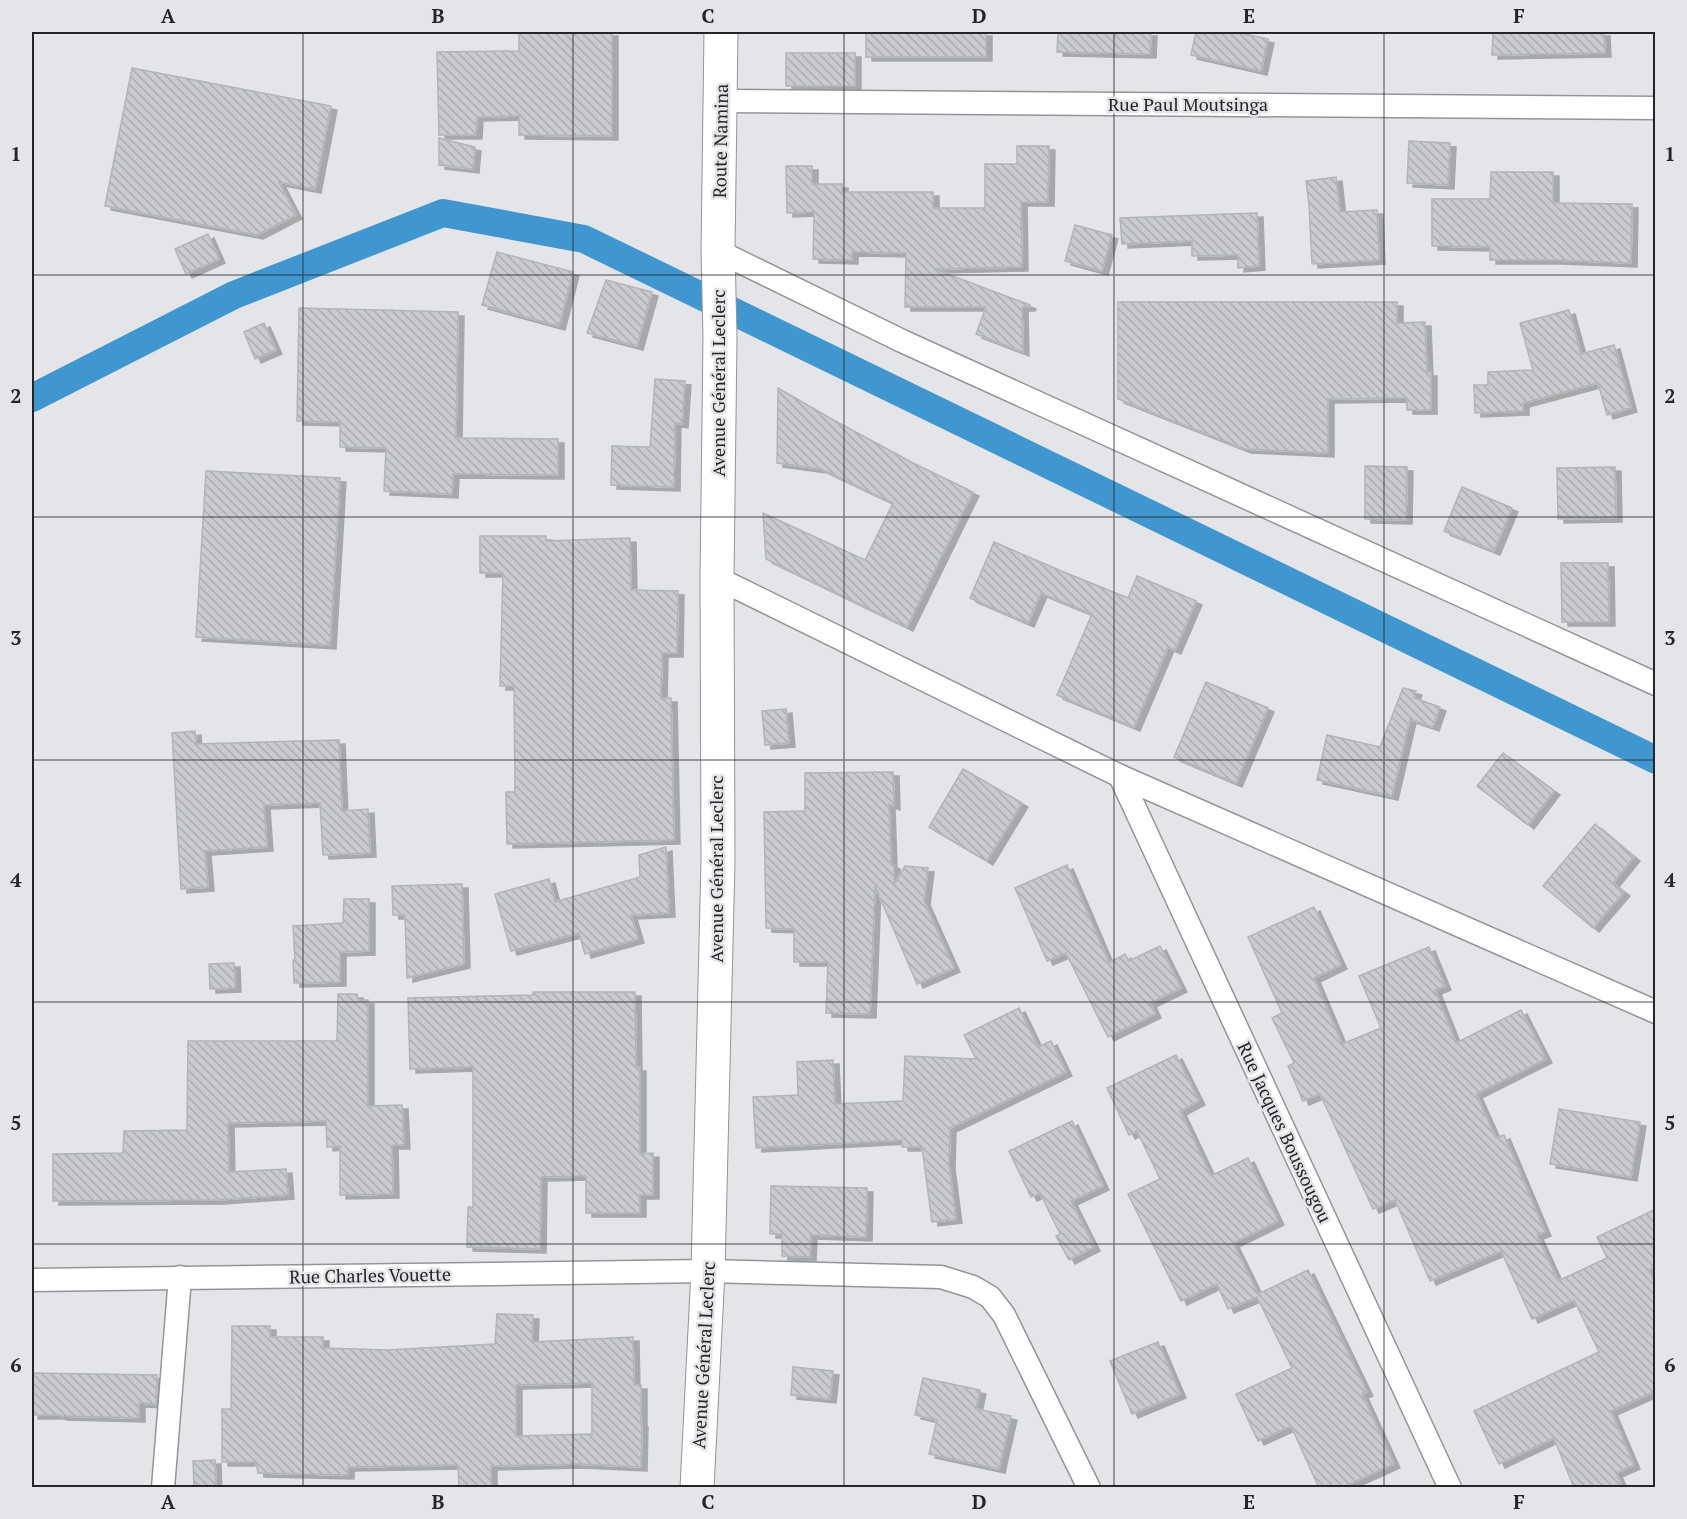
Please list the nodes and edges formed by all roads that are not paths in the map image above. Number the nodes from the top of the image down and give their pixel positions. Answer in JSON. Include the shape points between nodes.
{"nodes":[{"id":1,"x":721,"y":32,"type":"edge"},
{"id":2,"x":721,"y":101,"type":"junction"},
{"id":3,"x":1656,"y":108,"type":"edge"},
{"id":4,"x":718,"y":261,"type":"junction"},
{"id":5,"x":717,"y":578,"type":"junction"},
{"id":6,"x":1656,"y":684,"type":"edge"},
{"id":7,"x":1120,"y":776,"type":"junction"},
{"id":8,"x":1656,"y":1012,"type":"edge"},
{"id":9,"x":708,"y":1271,"type":"junction"},
{"id":10,"x":180,"y":1277,"type":"junction"},
{"id":11,"x":32,"y":1280,"type":"edge"},
{"id":12,"x":163,"y":1488,"type":"edge"},
{"id":13,"x":697,"y":1488,"type":"edge"},
{"id":14,"x":1089,"y":1488,"type":"edge"},
{"id":15,"x":1450,"y":1488,"type":"edge"}],
"edges":[{"from":1,"to":2,"type":"main road","name":"Route Namina"},
{"from":2,"to":3,"type":"street","name":"Rue Paul Moutsinga"},
{"from":2,"to":4,"type":"main road","name":"Route Namina"},
{"from":4,"to":5,"type":"main road","name":"Avenue Général Leclerc"},
{"from":4,"to":6,"type":"street"},
{"from":5,"to":7,"type":"street"},
{"from":5,"to":9,"type":"main road","name":"Avenue Général Leclerc","via":[[717,884]]},
{"from":7,"to":8,"type":"street"},
{"from":7,"to":15,"type":"street","name":"Rue Jacques Boussougou"},
{"from":9,"to":10,"type":"street","name":"Rue Charles Vouette"},
{"from":9,"to":13,"type":"main road","name":"Avenue Général Leclerc"},
{"from":9,"to":14,"type":"street","name":"Rue Charles Vouette","via":[[941,1277],[973,1287],[990,1297],[1004,1315]]},
{"from":10,"to":11,"type":"street","name":"Rue Charles Vouette"},
{"from":10,"to":12,"type":"street"}]}
